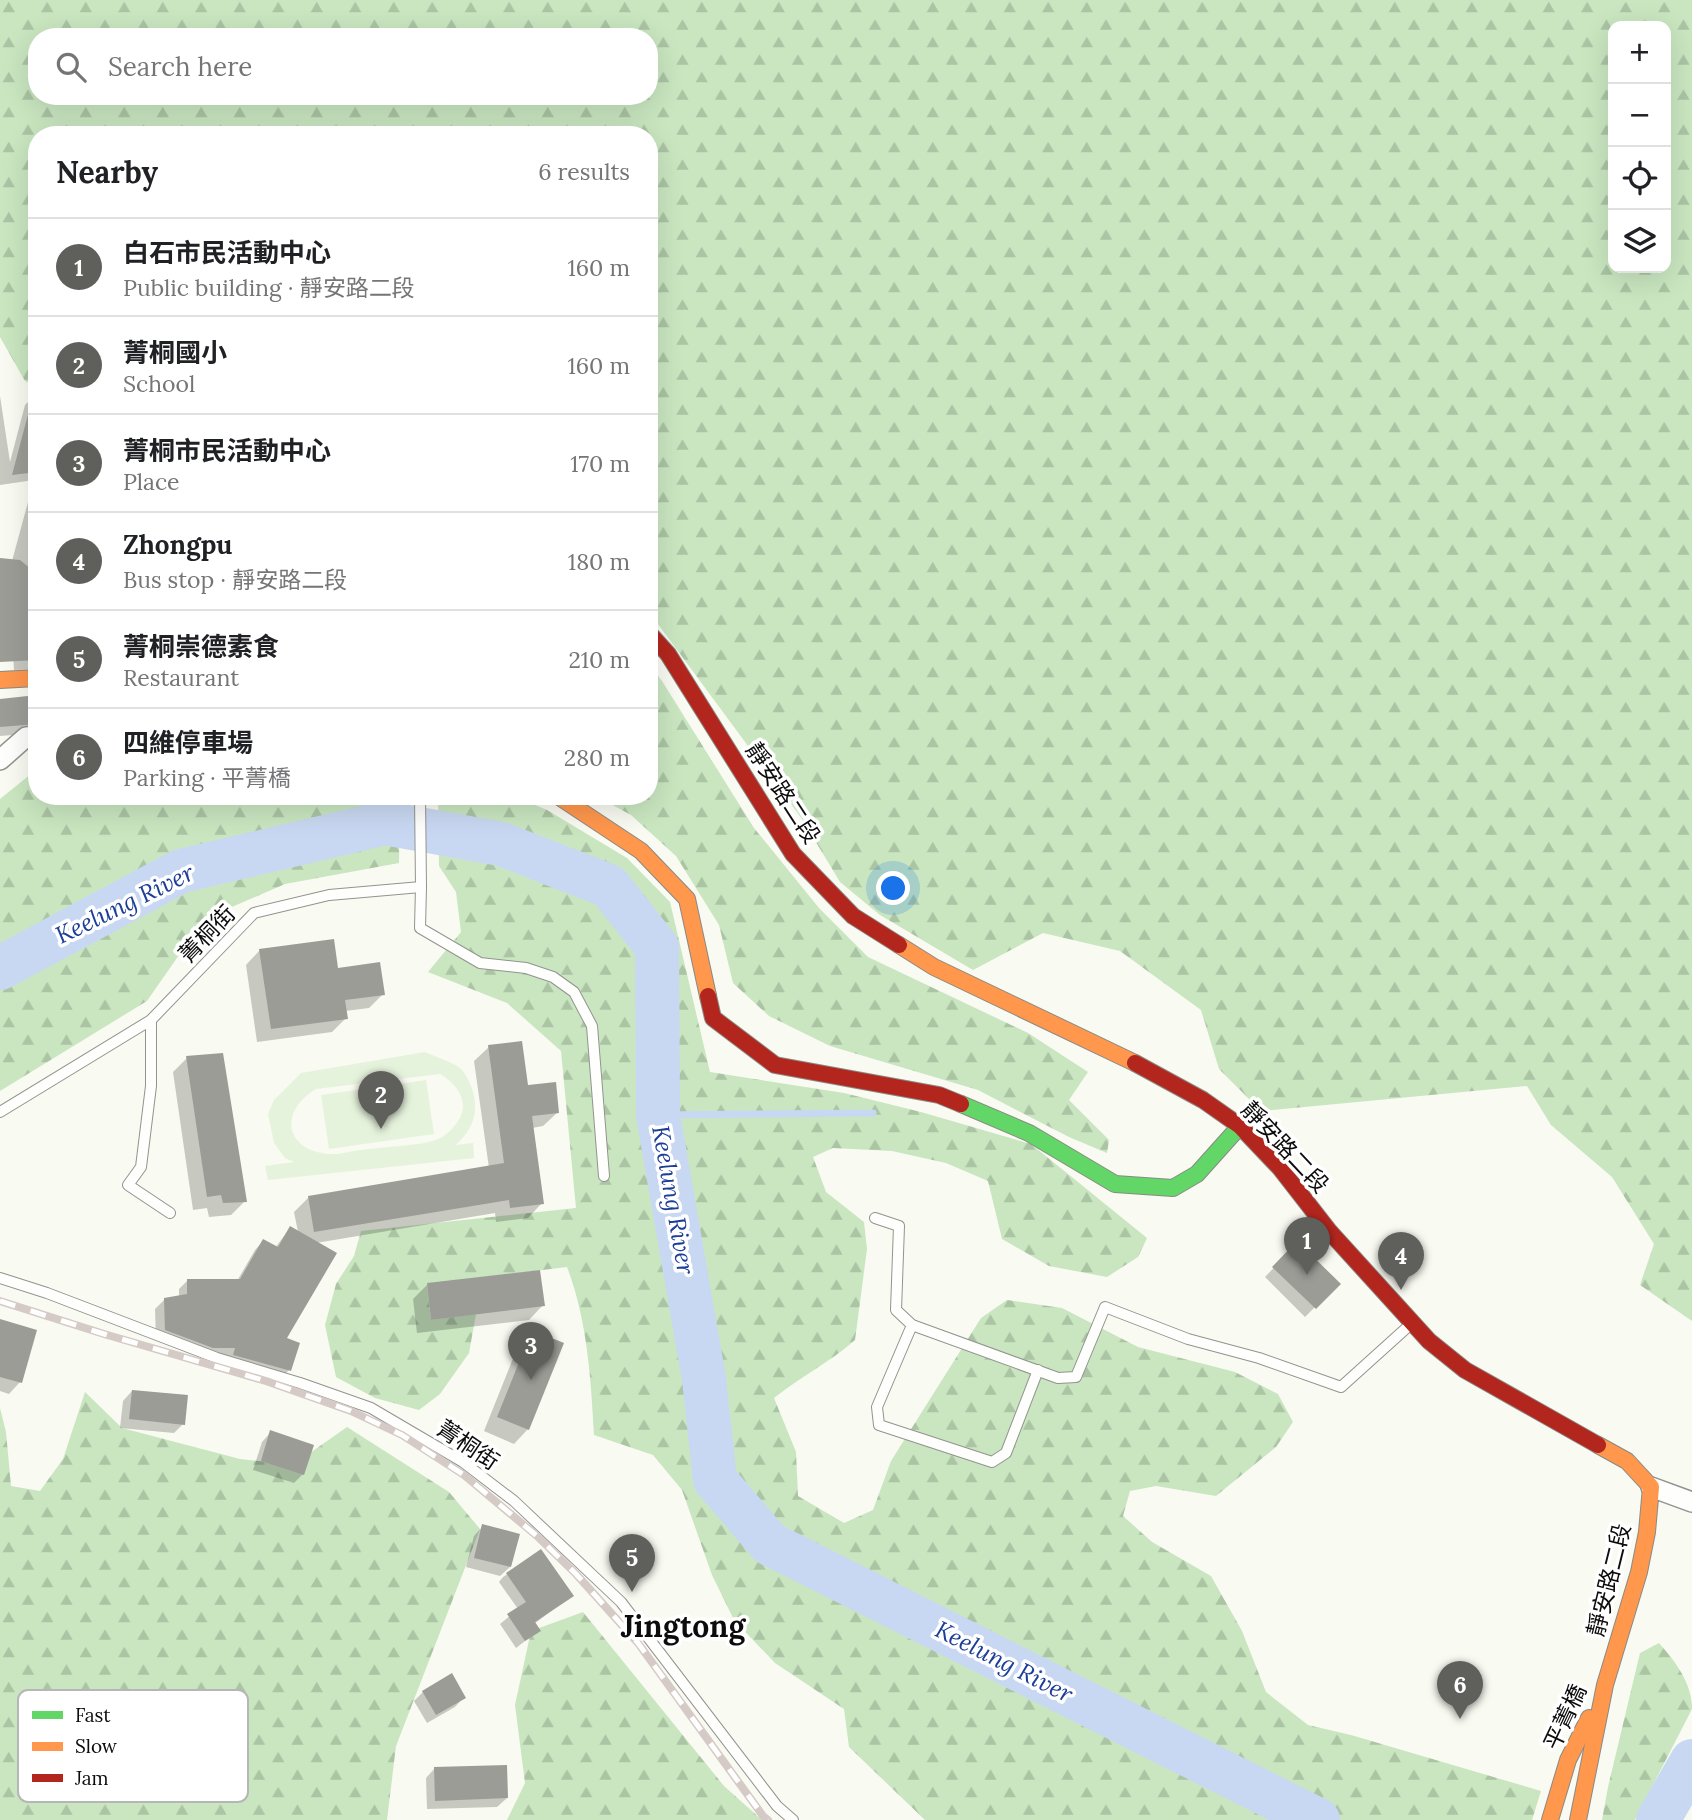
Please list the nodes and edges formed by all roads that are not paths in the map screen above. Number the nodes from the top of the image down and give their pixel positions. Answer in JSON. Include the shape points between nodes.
{"nodes":[{"id":1,"x":658,"y":643,"type":"edge"},
{"id":2,"x":28,"y":678,"type":"edge"},
{"id":3,"x":0,"y":680,"type":"edge"},
{"id":4,"x":28,"y":737,"type":"edge"},
{"id":5,"x":0,"y":760,"type":"edge"},
{"id":6,"x":420,"y":805,"type":"edge"},
{"id":7,"x":572,"y":805,"type":"edge"},
{"id":8,"x":421,"y":887,"type":"junction"},
{"id":9,"x":151,"y":1020,"type":"junction"},
{"id":10,"x":0,"y":1112,"type":"edge"},
{"id":11,"x":1240,"y":1126,"type":"junction"},
{"id":12,"x":604,"y":1176,"type":"dead end"},
{"id":13,"x":170,"y":1213,"type":"dead end"},
{"id":14,"x":875,"y":1218,"type":"dead end"},
{"id":15,"x":0,"y":1279,"type":"edge"},
{"id":16,"x":1412,"y":1322,"type":"junction"},
{"id":17,"x":912,"y":1325,"type":"junction"},
{"id":18,"x":1038,"y":1370,"type":"junction"},
{"id":19,"x":1651,"y":1487,"type":"junction"},
{"id":20,"x":1692,"y":1502,"type":"edge"},
{"id":21,"x":1605,"y":1685,"type":"junction"},
{"id":22,"x":793,"y":1820,"type":"edge"},
{"id":23,"x":1550,"y":1820,"type":"edge"},
{"id":24,"x":1578,"y":1820,"type":"edge"}],
"edges":[{"from":1,"to":11,"type":"main road","name":"靜安路二段","via":[[793,854],[853,916],[934,967],[1152,1071]]},
{"from":2,"to":3,"type":"main road"},
{"from":4,"to":5,"type":"street"},
{"from":6,"to":8,"type":"lane"},
{"from":7,"to":11,"type":"main road","via":[[641,851],[687,899],[713,1018],[775,1065],[939,1095],[1029,1133],[1115,1184],[1172,1188],[1196,1174]]},
{"from":8,"to":9,"type":"lane","name":"菁桐街","via":[[329,895],[254,913]]},
{"from":8,"to":12,"type":"lane","via":[[420,928],[480,963],[526,968],[574,992],[592,1026]]},
{"from":9,"to":10,"type":"lane","name":"菁桐街"},
{"from":9,"to":13,"type":"lane","via":[[151,1086],[141,1167],[128,1185]]},
{"from":11,"to":16,"type":"main road","name":"靜安路二段"},
{"from":14,"to":17,"type":"lane","via":[[899,1226],[896,1310]]},
{"from":15,"to":22,"type":"lane","name":"菁桐街","via":[[371,1409],[463,1462],[514,1501],[621,1602],[776,1807]]},
{"from":16,"to":18,"type":"lane","via":[[1341,1387],[1188,1339],[1105,1307],[1076,1377],[1059,1378]]},
{"from":16,"to":19,"type":"main road","name":"靜安路二段","via":[[1465,1370],[1627,1461]]},
{"from":17,"to":18,"type":"lane"},
{"from":17,"to":18,"type":"lane","via":[[877,1407],[879,1425],[992,1462],[1006,1453]]},
{"from":19,"to":20,"type":"street"},
{"from":19,"to":21,"type":"main road","name":"靜安路二段","via":[[1639,1572]]},
{"from":21,"to":23,"type":"main road","name":"平菁橋","via":[[1569,1760]]},
{"from":21,"to":24,"type":"main road","name":"平菁橋"}]}
